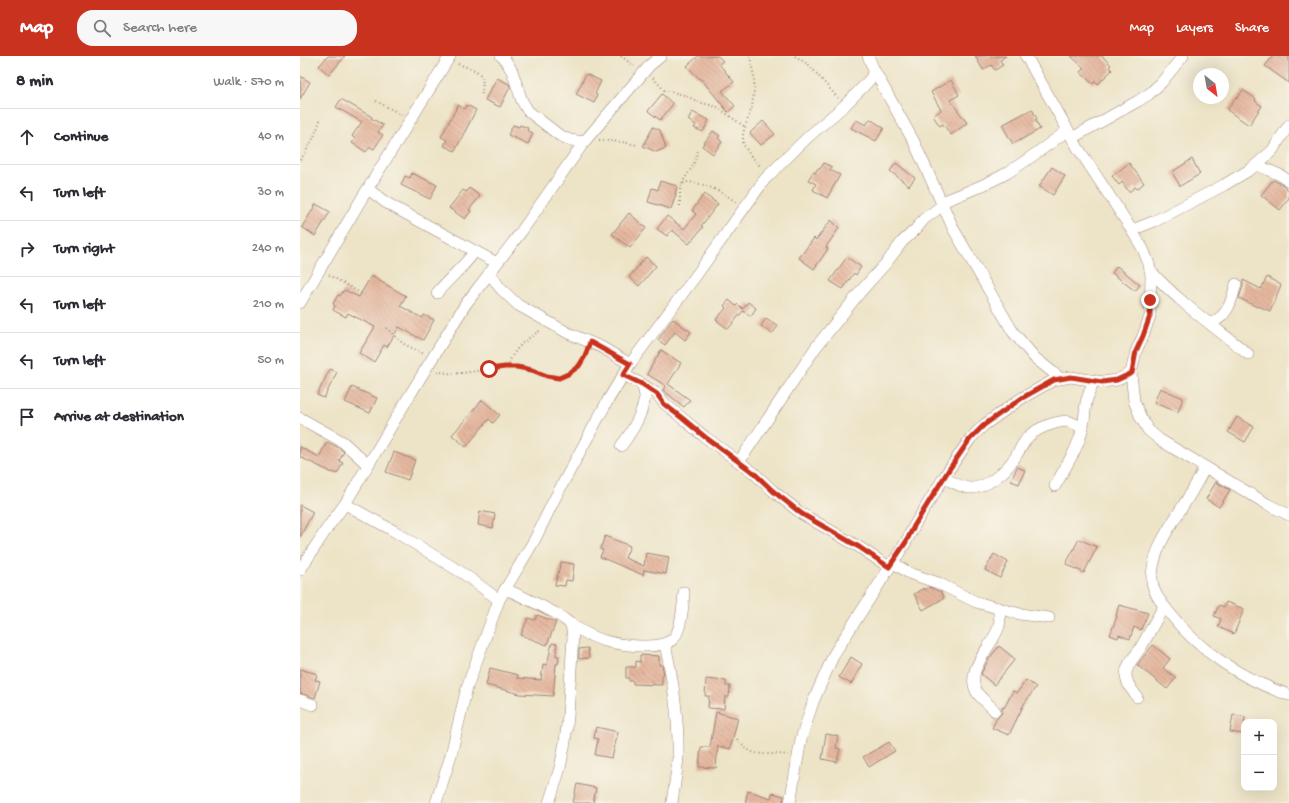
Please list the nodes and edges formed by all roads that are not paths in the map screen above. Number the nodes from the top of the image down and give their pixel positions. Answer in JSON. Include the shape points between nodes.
{"nodes":[{"id":1,"x":501,"y":56,"type":"edge"},
{"id":2,"x":661,"y":56,"type":"edge"},
{"id":3,"x":868,"y":56,"type":"edge"},
{"id":4,"x":1026,"y":56,"type":"edge"},
{"id":5,"x":1183,"y":56,"type":"edge"},
{"id":6,"x":449,"y":58,"type":"edge"},
{"id":7,"x":874,"y":70,"type":"junction"},
{"id":8,"x":1289,"y":125,"type":"edge"},
{"id":9,"x":1070,"y":134,"type":"junction"},
{"id":10,"x":586,"y":140,"type":"junction"},
{"id":11,"x":1257,"y":165,"type":"junction"},
{"id":12,"x":1289,"y":181,"type":"edge"},
{"id":13,"x":368,"y":189,"type":"junction"},
{"id":14,"x":942,"y":203,"type":"junction"},
{"id":15,"x":1132,"y":230,"type":"junction"},
{"id":16,"x":475,"y":251,"type":"junction"},
{"id":17,"x":497,"y":263,"type":"junction"},
{"id":18,"x":1150,"y":270,"type":"junction"},
{"id":19,"x":489,"y":273,"type":"junction"},
{"id":20,"x":1236,"y":284,"type":"dead end"},
{"id":21,"x":437,"y":293,"type":"dead end"},
{"id":22,"x":300,"y":303,"type":"edge"},
{"id":23,"x":1210,"y":324,"type":"junction"},
{"id":24,"x":1248,"y":354,"type":"dead end"},
{"id":25,"x":630,"y":364,"type":"junction"},
{"id":26,"x":1132,"y":373,"type":"junction"},
{"id":27,"x":623,"y":375,"type":"junction"},
{"id":28,"x":1060,"y":378,"type":"junction"},
{"id":29,"x":1093,"y":382,"type":"junction"},
{"id":30,"x":642,"y":384,"type":"junction"},
{"id":31,"x":300,"y":418,"type":"edge"},
{"id":32,"x":1083,"y":428,"type":"junction"},
{"id":33,"x":621,"y":446,"type":"dead end"},
{"id":34,"x":739,"y":462,"type":"junction"},
{"id":35,"x":368,"y":465,"type":"junction"},
{"id":36,"x":1205,"y":467,"type":"junction"},
{"id":37,"x":944,"y":478,"type":"junction"},
{"id":38,"x":1055,"y":486,"type":"dead end"},
{"id":39,"x":345,"y":504,"type":"junction"},
{"id":40,"x":1289,"y":515,"type":"edge"},
{"id":41,"x":890,"y":565,"type":"junction"},
{"id":42,"x":300,"y":570,"type":"edge"},
{"id":43,"x":505,"y":589,"type":"junction"},
{"id":44,"x":684,"y":592,"type":"dead end"},
{"id":45,"x":499,"y":600,"type":"junction"},
{"id":46,"x":1164,"y":607,"type":"junction"},
{"id":47,"x":998,"y":608,"type":"junction"},
{"id":48,"x":1049,"y":618,"type":"dead end"},
{"id":49,"x":571,"y":624,"type":"junction"},
{"id":50,"x":664,"y":644,"type":"junction"},
{"id":51,"x":1289,"y":695,"type":"edge"},
{"id":52,"x":1137,"y":697,"type":"dead end"},
{"id":53,"x":300,"y":700,"type":"edge"},
{"id":54,"x":313,"y":705,"type":"dead end"},
{"id":55,"x":995,"y":711,"type":"dead end"},
{"id":56,"x":436,"y":803,"type":"edge"},
{"id":57,"x":549,"y":803,"type":"edge"},
{"id":58,"x":672,"y":803,"type":"edge"},
{"id":59,"x":790,"y":803,"type":"edge"}],
"edges":[{"from":1,"to":10,"type":"street","via":[[512,71],[528,111],[559,135],[570,140]]},
{"from":2,"to":10,"type":"street"},
{"from":3,"to":7,"type":"street"},
{"from":4,"to":9,"type":"street"},
{"from":5,"to":9,"type":"street","via":[[1149,94]]},
{"from":6,"to":13,"type":"street"},
{"from":7,"to":14,"type":"street","via":[[914,142]]},
{"from":7,"to":25,"type":"street","via":[[871,78],[844,106],[769,175]]},
{"from":8,"to":11,"type":"street","via":[[1272,152]]},
{"from":9,"to":14,"type":"street","via":[[1006,173]]},
{"from":9,"to":15,"type":"street"},
{"from":10,"to":17,"type":"street"},
{"from":11,"to":12,"type":"street"},
{"from":11,"to":15,"type":"street","via":[[1206,195]]},
{"from":13,"to":16,"type":"street","via":[[385,202]]},
{"from":13,"to":22,"type":"street"},
{"from":14,"to":28,"type":"street","via":[[954,230],[1013,332],[1035,358]]},
{"from":14,"to":34,"type":"street","via":[[902,242],[816,347]]},
{"from":15,"to":18,"type":"street","via":[[1143,249]]},
{"from":16,"to":17,"type":"street"},
{"from":16,"to":21,"type":"street"},
{"from":17,"to":19,"type":"street"},
{"from":18,"to":23,"type":"street"},
{"from":18,"to":26,"type":"street","via":[[1150,316],[1136,351]]},
{"from":19,"to":25,"type":"street","via":[[507,296],[518,305]]},
{"from":19,"to":35,"type":"street","via":[[465,304]]},
{"from":20,"to":23,"type":"street","via":[[1230,306],[1218,321]]},
{"from":23,"to":24,"type":"street"},
{"from":25,"to":27,"type":"street"},
{"from":26,"to":29,"type":"street","via":[[1117,380]]},
{"from":26,"to":36,"type":"street","via":[[1134,401],[1148,430]]},
{"from":27,"to":30,"type":"street"},
{"from":27,"to":43,"type":"street","via":[[535,539]]},
{"from":28,"to":29,"type":"street","via":[[1071,377]]},
{"from":28,"to":37,"type":"street","via":[[1022,398],[984,425],[970,439]]},
{"from":29,"to":32,"type":"street","via":[[1086,402]]},
{"from":30,"to":33,"type":"street","via":[[645,395],[641,408]]},
{"from":30,"to":34,"type":"street"},
{"from":31,"to":35,"type":"street","via":[[343,442]]},
{"from":32,"to":37,"type":"street","via":[[1067,421],[1038,430],[1029,436],[1003,473],[987,483],[970,488]]},
{"from":32,"to":38,"type":"street","via":[[1074,452]]},
{"from":34,"to":41,"type":"street","via":[[802,514]]},
{"from":35,"to":39,"type":"street"},
{"from":36,"to":40,"type":"street"},
{"from":36,"to":46,"type":"street","via":[[1162,540],[1155,562],[1152,577],[1154,592]]},
{"from":37,"to":41,"type":"street"},
{"from":39,"to":42,"type":"street"},
{"from":39,"to":45,"type":"street","via":[[464,574]]},
{"from":41,"to":47,"type":"street","via":[[938,583],[976,602]]},
{"from":41,"to":59,"type":"street","via":[[834,654],[813,702],[801,739]]},
{"from":43,"to":45,"type":"street"},
{"from":43,"to":49,"type":"street"},
{"from":44,"to":50,"type":"street","via":[[678,629],[674,638]]},
{"from":45,"to":56,"type":"street","via":[[467,687],[451,755]]},
{"from":46,"to":51,"type":"street","via":[[1192,639],[1233,669],[1272,690]]},
{"from":46,"to":52,"type":"street","via":[[1126,673],[1126,679]]},
{"from":47,"to":48,"type":"street"},
{"from":47,"to":55,"type":"street","via":[[999,626],[977,664],[974,678],[976,692]]},
{"from":49,"to":50,"type":"street","via":[[604,641],[647,646]]},
{"from":49,"to":57,"type":"street","via":[[573,637],[568,716],[560,768]]},
{"from":50,"to":58,"type":"street","via":[[676,715],[678,758]]},
{"from":53,"to":54,"type":"street"}]}
